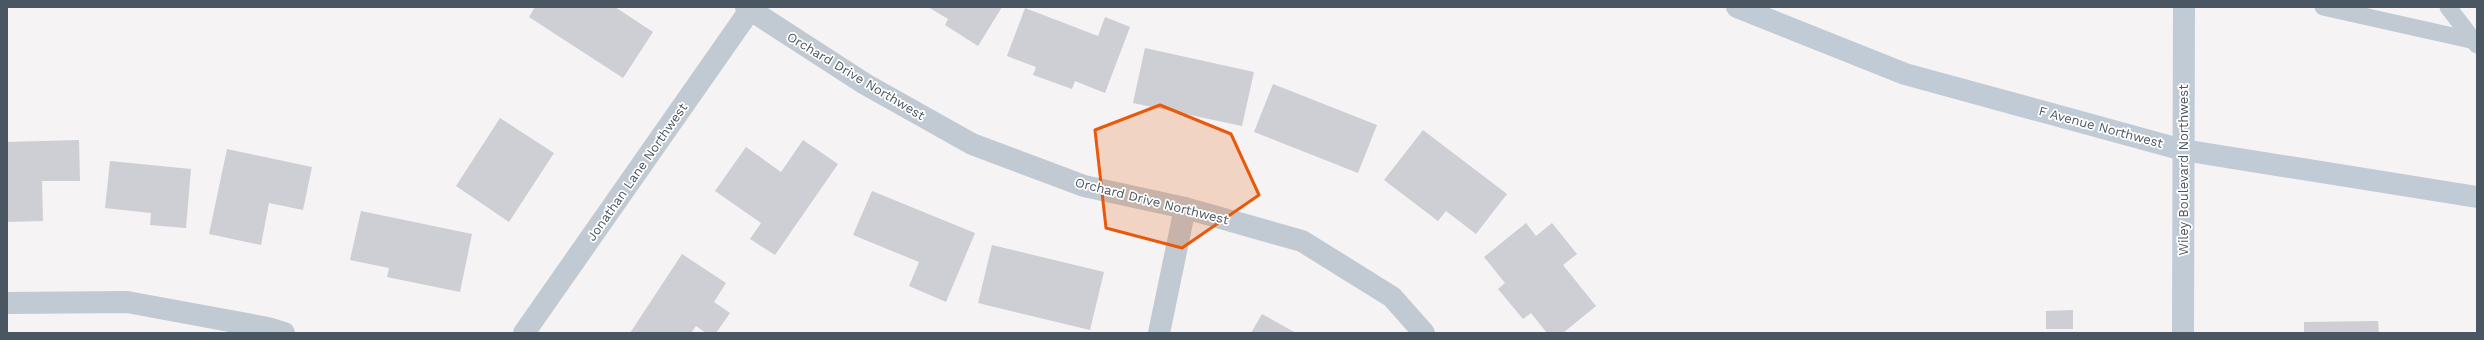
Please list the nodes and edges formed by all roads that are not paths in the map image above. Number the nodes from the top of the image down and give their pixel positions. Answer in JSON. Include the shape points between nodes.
{"nodes":[{"id":1,"x":1737,"y":7,"type":"edge"},
{"id":2,"x":2184,"y":7,"type":"edge"},
{"id":3,"x":2323,"y":7,"type":"edge"},
{"id":4,"x":2448,"y":7,"type":"edge"},
{"id":5,"x":748,"y":9,"type":"edge"},
{"id":6,"x":2476,"y":44,"type":"edge"},
{"id":7,"x":2183,"y":150,"type":"junction"},
{"id":8,"x":2477,"y":197,"type":"edge"},
{"id":9,"x":1185,"y":208,"type":"junction"},
{"id":10,"x":7,"y":303,"type":"edge"},
{"id":11,"x":284,"y":333,"type":"edge"},
{"id":12,"x":524,"y":333,"type":"edge"},
{"id":13,"x":1159,"y":333,"type":"edge"},
{"id":14,"x":1424,"y":333,"type":"edge"},
{"id":15,"x":2184,"y":333,"type":"edge"}],
"edges":[{"from":1,"to":7,"type":"main road","name":"F Avenue Northwest","via":[[1905,74]]},
{"from":2,"to":7,"type":"main road","name":"Wiley Boulevard Northwest"},
{"from":3,"to":6,"type":"lane"},
{"from":4,"to":6,"type":"lane"},
{"from":5,"to":9,"type":"street","name":"Orchard Drive Northwest","via":[[865,84],[972,144],[1084,186]]},
{"from":5,"to":12,"type":"street","name":"Jonathan Lane Northwest"},
{"from":7,"to":8,"type":"main road","name":"F Avenue Northwest"},
{"from":7,"to":15,"type":"main road","name":"Wiley Boulevard Northwest"},
{"from":9,"to":13,"type":"street"},
{"from":9,"to":14,"type":"street","name":"Orchard Drive Northwest","via":[[1302,241],[1392,297]]},
{"from":10,"to":11,"type":"street","via":[[127,302]]}]}
